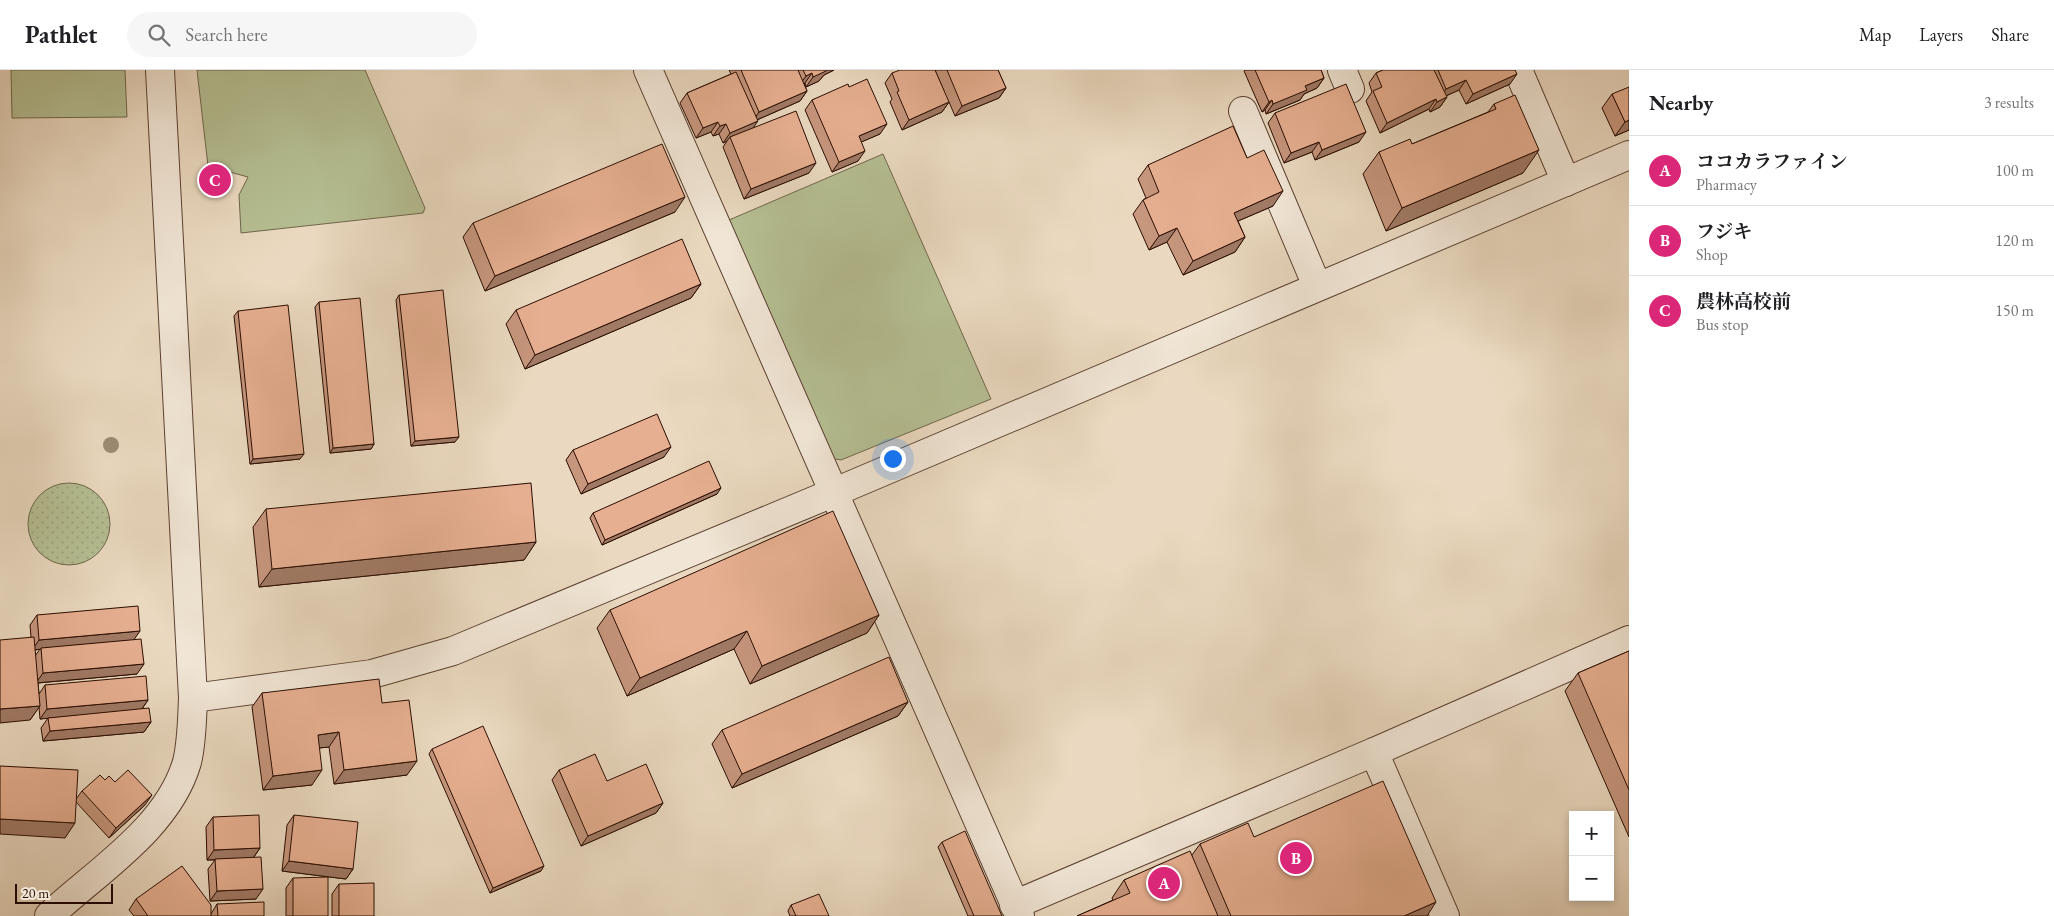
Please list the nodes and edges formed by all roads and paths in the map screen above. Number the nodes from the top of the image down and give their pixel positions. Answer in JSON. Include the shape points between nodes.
{"nodes":[{"id":1,"x":160,"y":70,"type":"edge"},
{"id":2,"x":648,"y":70,"type":"edge"},
{"id":3,"x":1518,"y":70,"type":"edge"},
{"id":4,"x":1243,"y":111,"type":"dead end"},
{"id":5,"x":1629,"y":155,"type":"edge"},
{"id":6,"x":1566,"y":182,"type":"junction"},
{"id":7,"x":1317,"y":286,"type":"junction"},
{"id":8,"x":835,"y":492,"type":"junction"},
{"id":9,"x":1629,"y":640,"type":"edge"},
{"id":10,"x":193,"y":698,"type":"junction"},
{"id":11,"x":1374,"y":752,"type":"junction"},
{"id":12,"x":1017,"y":910,"type":"edge"},
{"id":13,"x":49,"y":916,"type":"edge"},
{"id":14,"x":1445,"y":916,"type":"edge"}],
"edges":[{"from":1,"to":10,"type":"street"},
{"from":2,"to":8,"type":"street"},
{"from":3,"to":6,"type":"street"},
{"from":4,"to":7,"type":"street"},
{"from":5,"to":6,"type":"street"},
{"from":6,"to":7,"type":"street"},
{"from":7,"to":8,"type":"street"},
{"from":8,"to":10,"type":"street","via":[[453,652],[372,674]]},
{"from":8,"to":12,"type":"street"},
{"from":9,"to":11,"type":"street"},
{"from":10,"to":13,"type":"street","via":[[187,761],[177,787],[160,815]]},
{"from":11,"to":12,"type":"street"},
{"from":11,"to":14,"type":"street"}]}
